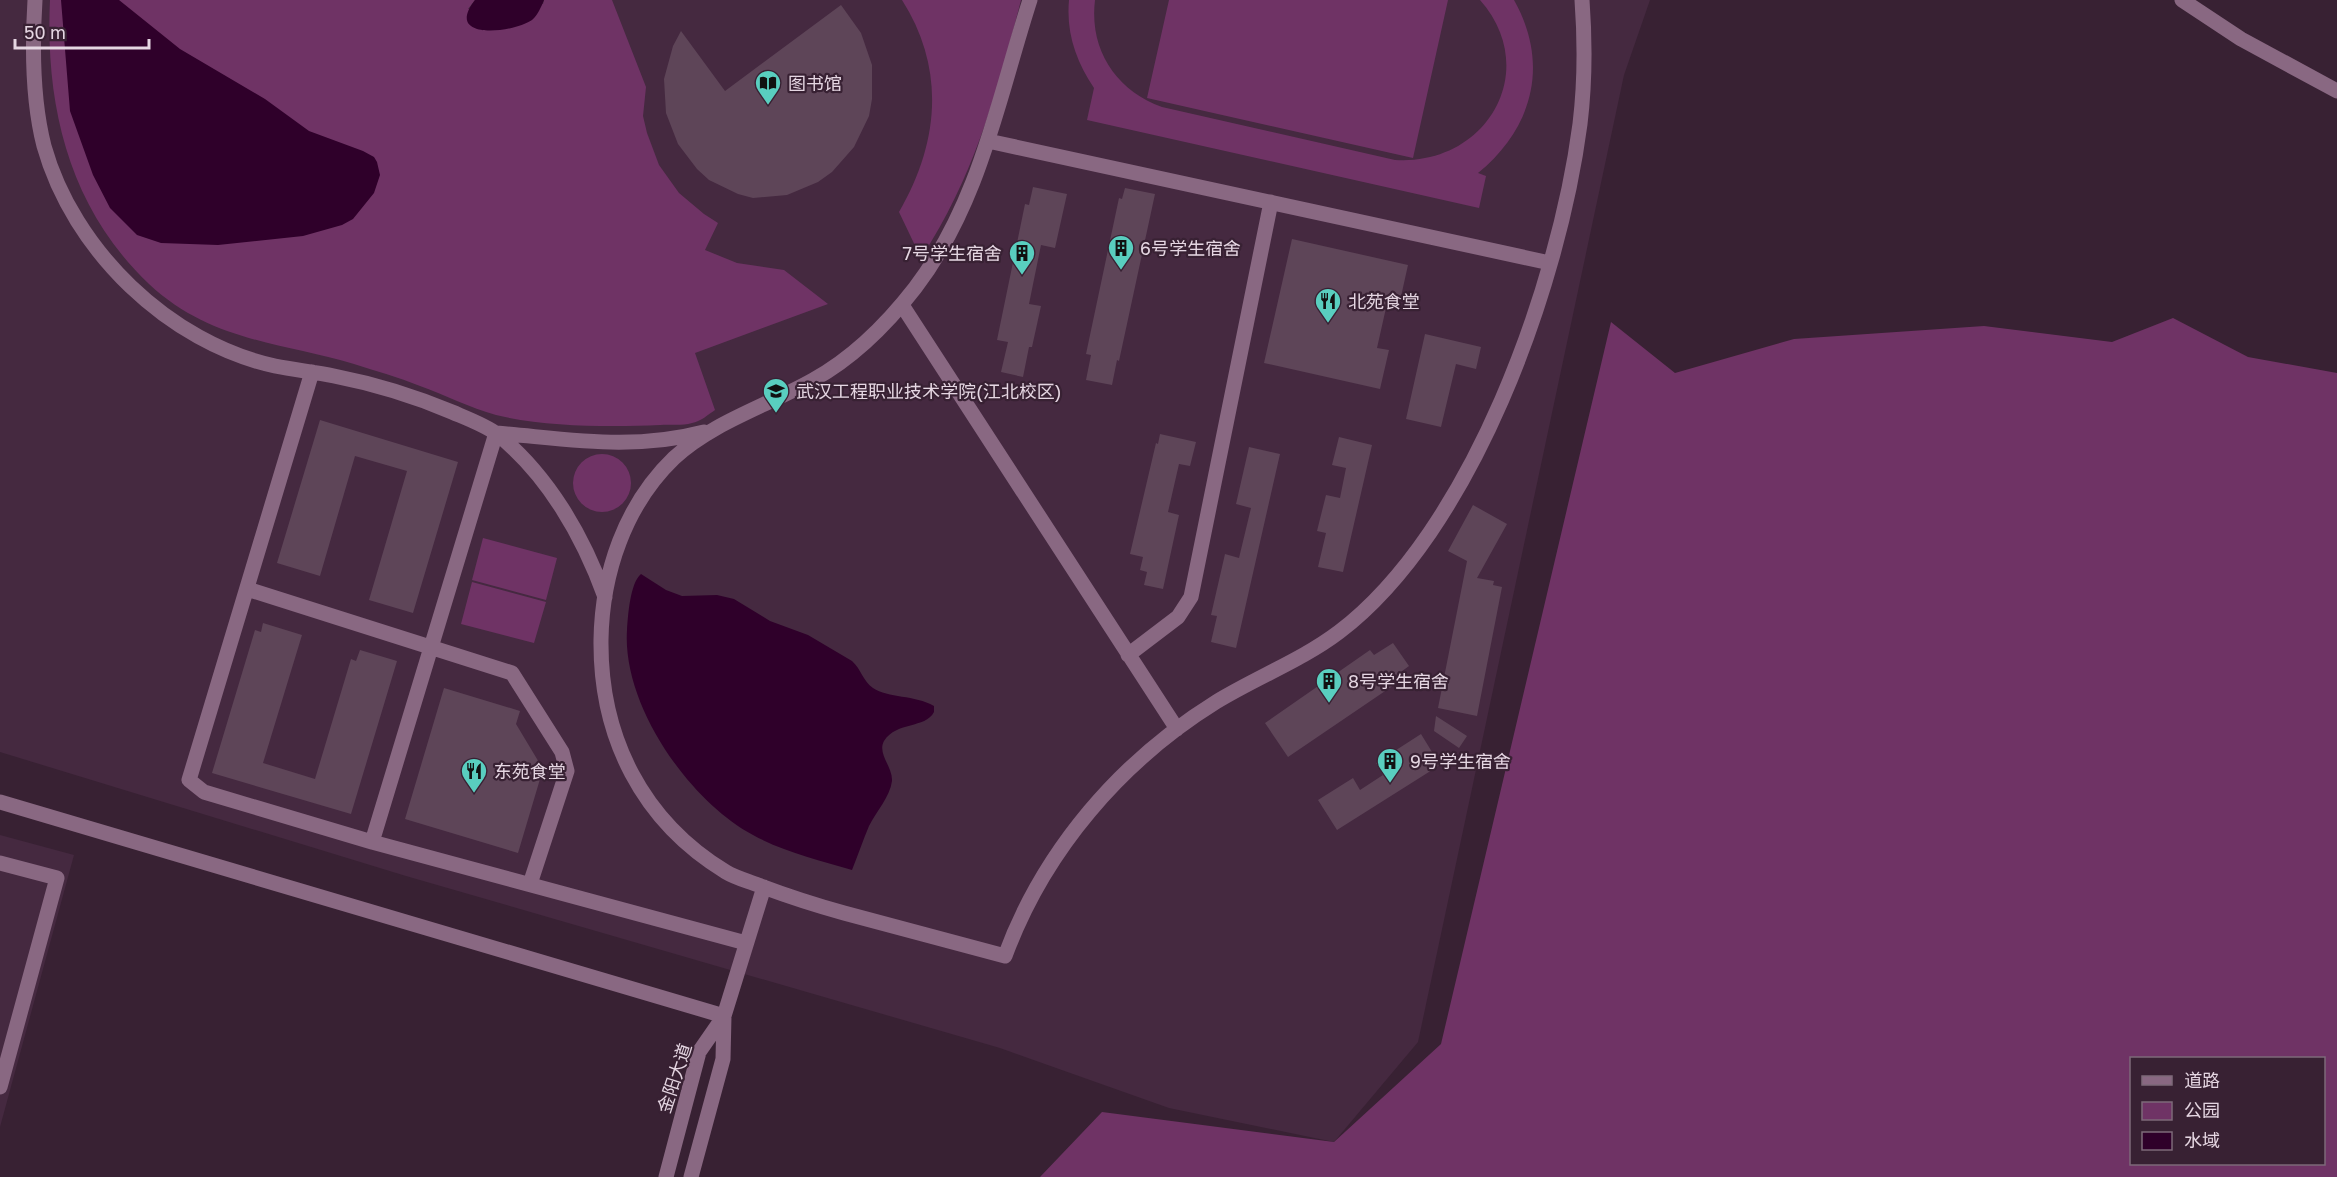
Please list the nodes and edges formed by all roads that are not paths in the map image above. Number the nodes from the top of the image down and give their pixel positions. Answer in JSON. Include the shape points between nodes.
{"nodes":[{"id":1,"x":35,"y":0,"type":"edge"},
{"id":2,"x":1030,"y":0,"type":"edge"},
{"id":3,"x":1582,"y":0,"type":"edge"},
{"id":4,"x":2182,"y":0,"type":"edge"},
{"id":5,"x":2337,"y":91,"type":"edge"},
{"id":6,"x":988,"y":141,"type":"junction"},
{"id":7,"x":1271,"y":202,"type":"junction"},
{"id":8,"x":1550,"y":262,"type":"junction"},
{"id":9,"x":902,"y":305,"type":"junction"},
{"id":10,"x":312,"y":372,"type":"junction"},
{"id":11,"x":715,"y":429,"type":"junction"},
{"id":12,"x":496,"y":433,"type":"junction"},
{"id":13,"x":247,"y":589,"type":"junction"},
{"id":14,"x":605,"y":597,"type":"junction"},
{"id":15,"x":431,"y":647,"type":"junction"},
{"id":16,"x":1128,"y":654,"type":"junction"},
{"id":17,"x":1177,"y":729,"type":"junction"},
{"id":18,"x":0,"y":802,"type":"edge"},
{"id":19,"x":372,"y":842,"type":"junction"},
{"id":20,"x":0,"y":863,"type":"edge"},
{"id":21,"x":530,"y":884,"type":"junction"},
{"id":22,"x":764,"y":887,"type":"junction"},
{"id":23,"x":746,"y":943,"type":"junction"},
{"id":24,"x":724,"y":1016,"type":"junction"},
{"id":25,"x":0,"y":1087,"type":"edge"},
{"id":26,"x":666,"y":1177,"type":"edge"},
{"id":27,"x":691,"y":1177,"type":"edge"}],
"edges":[{"from":1,"to":10,"type":"street","via":[[36,100],[44,144],[58,186],[95,247],[146,299],[193,333],[252,360]]},
{"from":2,"to":6,"type":"street"},
{"from":3,"to":8,"type":"street","via":[[1584,73],[1580,123]]},
{"from":4,"to":5,"type":"street","via":[[2241,39]]},
{"from":6,"to":7,"type":"street"},
{"from":6,"to":9,"type":"street","via":[[978,174],[950,235]]},
{"from":7,"to":8,"type":"street"},
{"from":7,"to":16,"type":"street","via":[[1191,597],[1178,618]]},
{"from":8,"to":17,"type":"street","via":[[1528,330],[1492,418],[1459,485],[1420,546],[1387,587],[1339,632]]},
{"from":9,"to":11,"type":"street","via":[[856,350],[815,379]]},
{"from":9,"to":16,"type":"street"},
{"from":10,"to":12,"type":"street","via":[[402,393]]},
{"from":10,"to":13,"type":"street"},
{"from":11,"to":12,"type":"street","via":[[667,440],[620,444]]},
{"from":11,"to":14,"type":"street","via":[[676,456],[645,491],[623,531]]},
{"from":12,"to":14,"type":"street","via":[[533,471],[567,516],[594,566]]},
{"from":12,"to":15,"type":"street"},
{"from":13,"to":15,"type":"street"},
{"from":13,"to":19,"type":"street","via":[[189,780],[204,792]]},
{"from":14,"to":22,"type":"street","via":[[600,667],[604,701],[634,779],[663,818],[703,855],[728,874]]},
{"from":15,"to":19,"type":"street"},
{"from":15,"to":21,"type":"street","via":[[513,673],[562,752],[567,771]]},
{"from":16,"to":17,"type":"street"},
{"from":17,"to":22,"type":"street","via":[[1132,766],[1078,825],[1030,896],[1005,956],[799,901]]},
{"from":18,"to":24,"type":"street"},
{"from":19,"to":21,"type":"street"},
{"from":20,"to":25,"type":"street","via":[[57,878]]},
{"from":21,"to":23,"type":"street"},
{"from":22,"to":23,"type":"street"},
{"from":23,"to":24,"type":"street"},
{"from":24,"to":26,"type":"street","name":"金阳大道","via":[[699,1052]]},
{"from":24,"to":27,"type":"street","via":[[723,1059]]}]}
